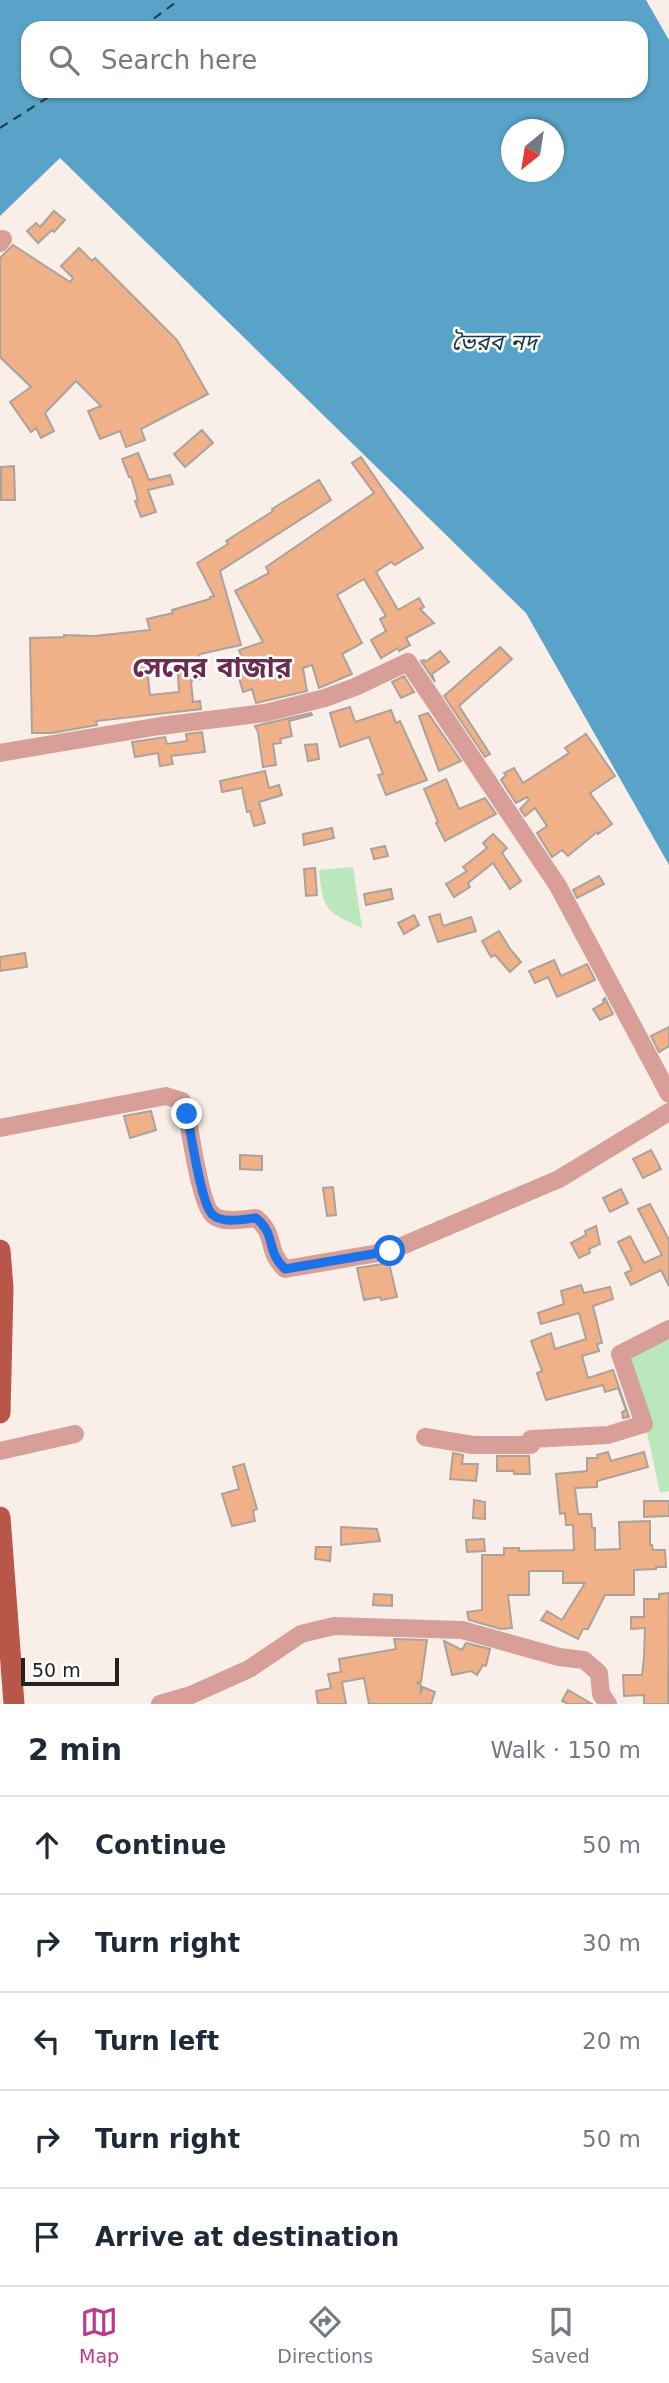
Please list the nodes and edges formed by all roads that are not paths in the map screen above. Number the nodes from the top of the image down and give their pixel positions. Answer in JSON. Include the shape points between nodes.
{"nodes":[{"id":1,"x":0,"y":753,"type":"edge"},
{"id":2,"x":669,"y":1094,"type":"edge"},
{"id":3,"x":669,"y":1112,"type":"edge"},
{"id":4,"x":0,"y":1128,"type":"edge"},
{"id":5,"x":0,"y":1250,"type":"edge"},
{"id":6,"x":669,"y":1329,"type":"edge"},
{"id":7,"x":0,"y":1413,"type":"edge"},
{"id":8,"x":75,"y":1434,"type":"dead end"},
{"id":9,"x":425,"y":1437,"type":"dead end"},
{"id":10,"x":0,"y":1451,"type":"edge"},
{"id":11,"x":0,"y":1517,"type":"edge"},
{"id":12,"x":14,"y":1704,"type":"edge"},
{"id":13,"x":160,"y":1704,"type":"edge"},
{"id":14,"x":608,"y":1704,"type":"edge"}],
"edges":[{"from":1,"to":2,"type":"street","via":[[265,713],[325,698],[408,662],[558,886]]},
{"from":3,"to":4,"type":"street","via":[[559,1179],[390,1251],[285,1269],[274,1258],[265,1225],[256,1218],[221,1220],[211,1214],[181,1101],[166,1096]]},
{"from":5,"to":7,"type":"main road"},
{"from":6,"to":9,"type":"street","via":[[620,1354],[644,1424],[608,1435],[531,1439],[531,1445],[473,1445]]},
{"from":8,"to":10,"type":"street"},
{"from":11,"to":12,"type":"main road"},
{"from":13,"to":14,"type":"street","via":[[249,1669],[301,1634],[334,1626],[462,1630],[583,1660],[599,1673],[601,1695]]}]}
